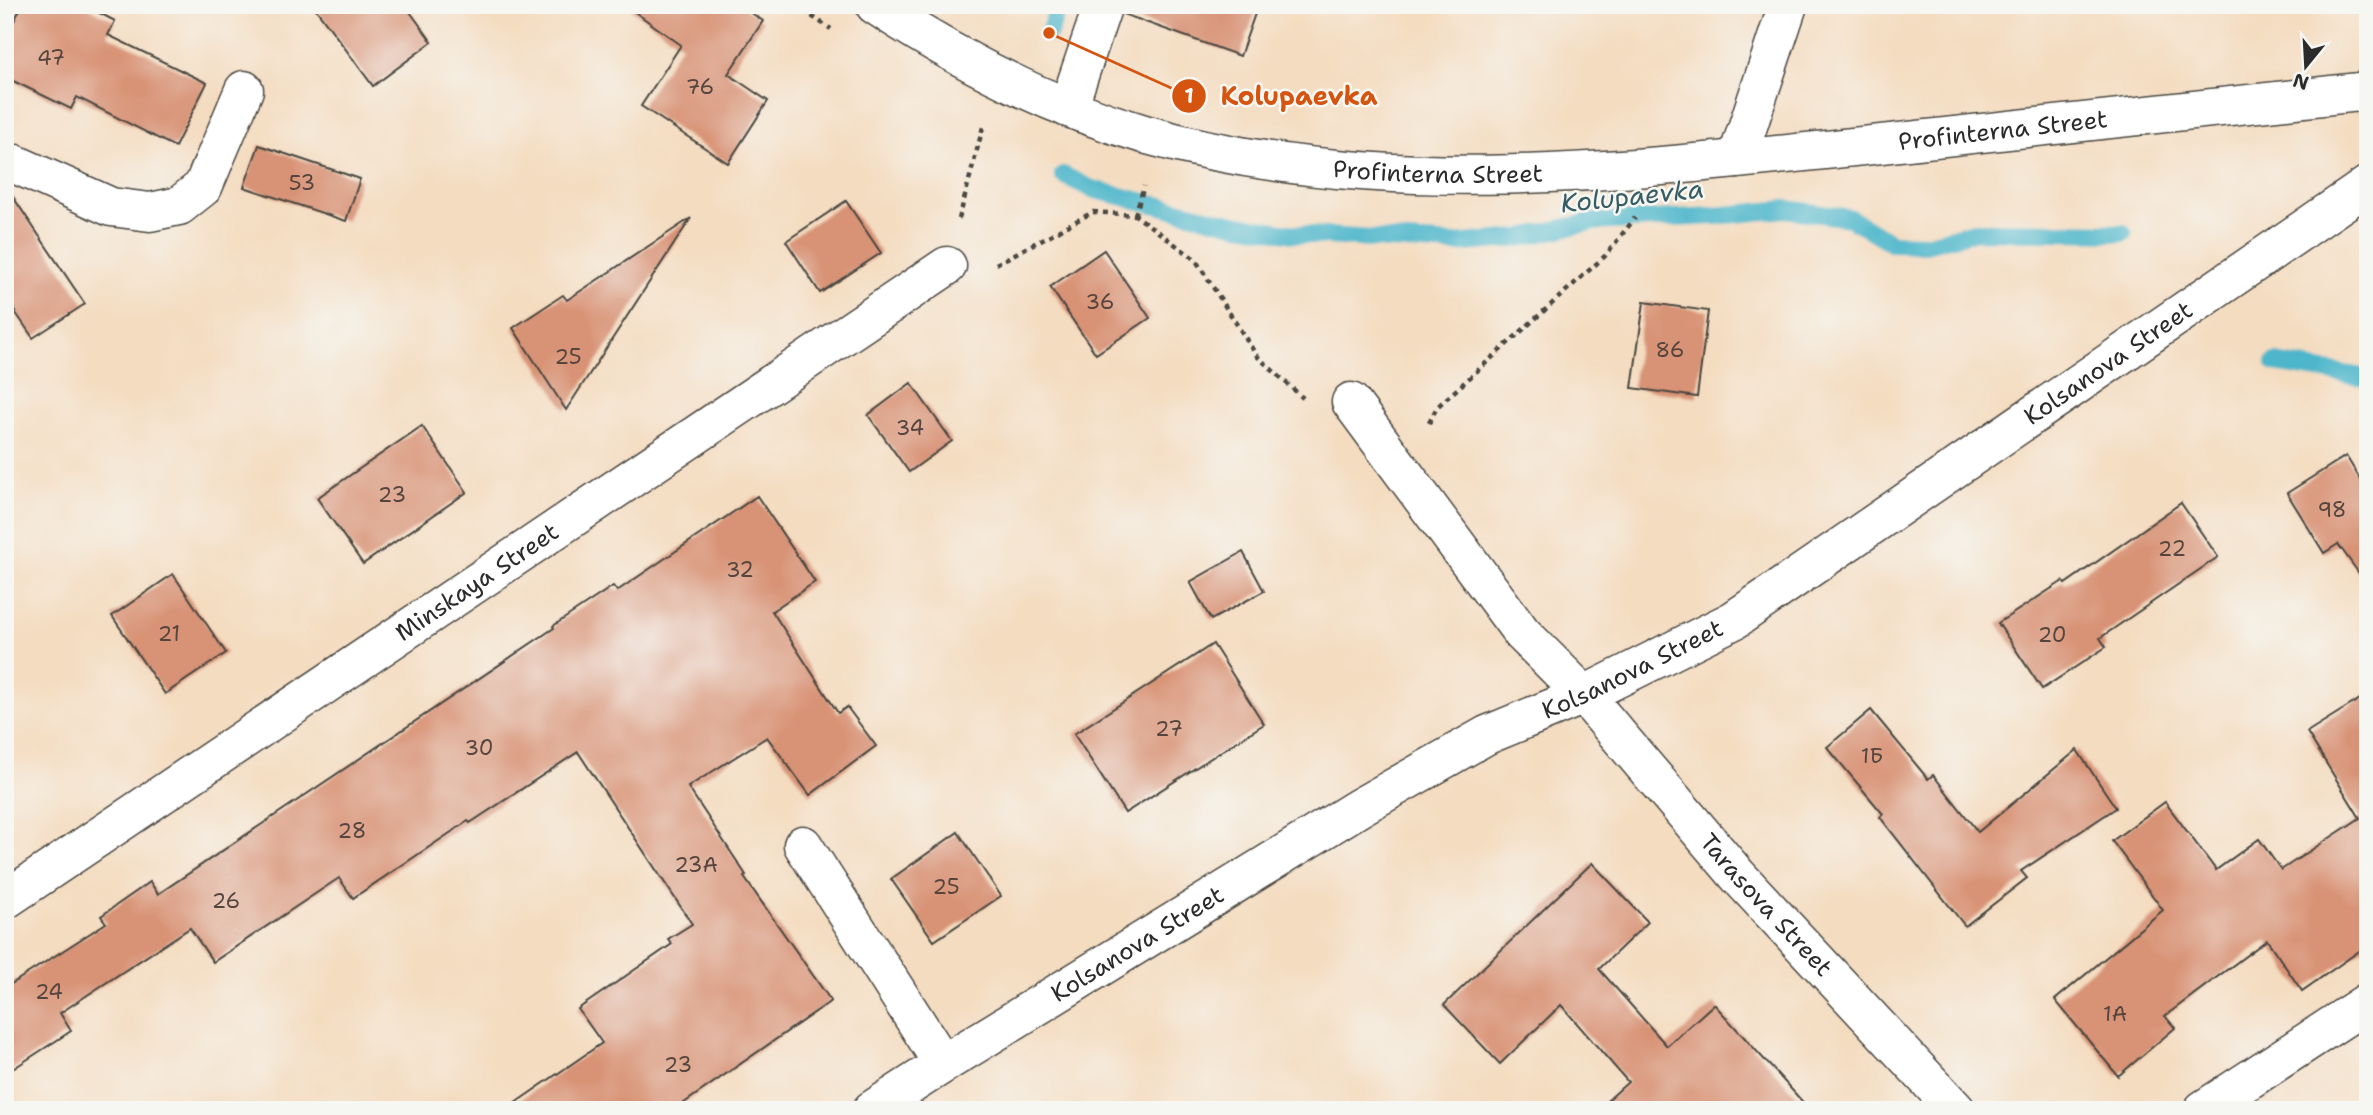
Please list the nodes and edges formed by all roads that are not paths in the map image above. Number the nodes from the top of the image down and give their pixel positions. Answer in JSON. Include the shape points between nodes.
{"nodes":[{"id":1,"x":875,"y":5,"type":"edge"},
{"id":2,"x":1103,"y":5,"type":"edge"},
{"id":3,"x":1788,"y":5,"type":"edge"},
{"id":4,"x":244,"y":90,"type":"dead end"},
{"id":5,"x":2368,"y":91,"type":"edge"},
{"id":6,"x":1068,"y":108,"type":"junction"},
{"id":7,"x":1737,"y":159,"type":"junction"},
{"id":8,"x":5,"y":163,"type":"edge"},
{"id":9,"x":2368,"y":186,"type":"edge"},
{"id":10,"x":947,"y":265,"type":"road end"},
{"id":11,"x":1351,"y":402,"type":"road end"},
{"id":12,"x":1584,"y":695,"type":"junction"},
{"id":13,"x":803,"y":845,"type":"dead end"},
{"id":14,"x":5,"y":900,"type":"edge"},
{"id":15,"x":2368,"y":1002,"type":"edge"},
{"id":16,"x":943,"y":1064,"type":"junction"},
{"id":17,"x":872,"y":1110,"type":"edge"},
{"id":18,"x":1956,"y":1110,"type":"edge"},
{"id":19,"x":2203,"y":1110,"type":"edge"}],
"edges":[{"from":1,"to":6,"type":"street","name":"Profinterna Street","via":[[969,62]]},
{"from":2,"to":6,"type":"street"},
{"from":3,"to":7,"type":"street"},
{"from":4,"to":8,"type":"street","via":[[203,187],[179,206],[150,212],[111,207]]},
{"from":5,"to":7,"type":"street","name":"Profinterna Street"},
{"from":6,"to":7,"type":"street","name":"Profinterna Street","via":[[1144,134],[1302,166],[1463,175]]},
{"from":9,"to":12,"type":"street","name":"Kolsanova Street","via":[[1734,620]]},
{"from":10,"to":14,"type":"street","name":"Minskaya Street"},
{"from":11,"to":12,"type":"street","name":"Tarasova Street","via":[[1522,633]]},
{"from":12,"to":16,"type":"street","name":"Kolsanova Street","via":[[1486,735],[1360,807]]},
{"from":12,"to":18,"type":"street","name":"Tarasova Street","via":[[1738,876]]},
{"from":13,"to":16,"type":"street"},
{"from":15,"to":19,"type":"street"},
{"from":16,"to":17,"type":"street","name":"Kolsanova Street"}]}
